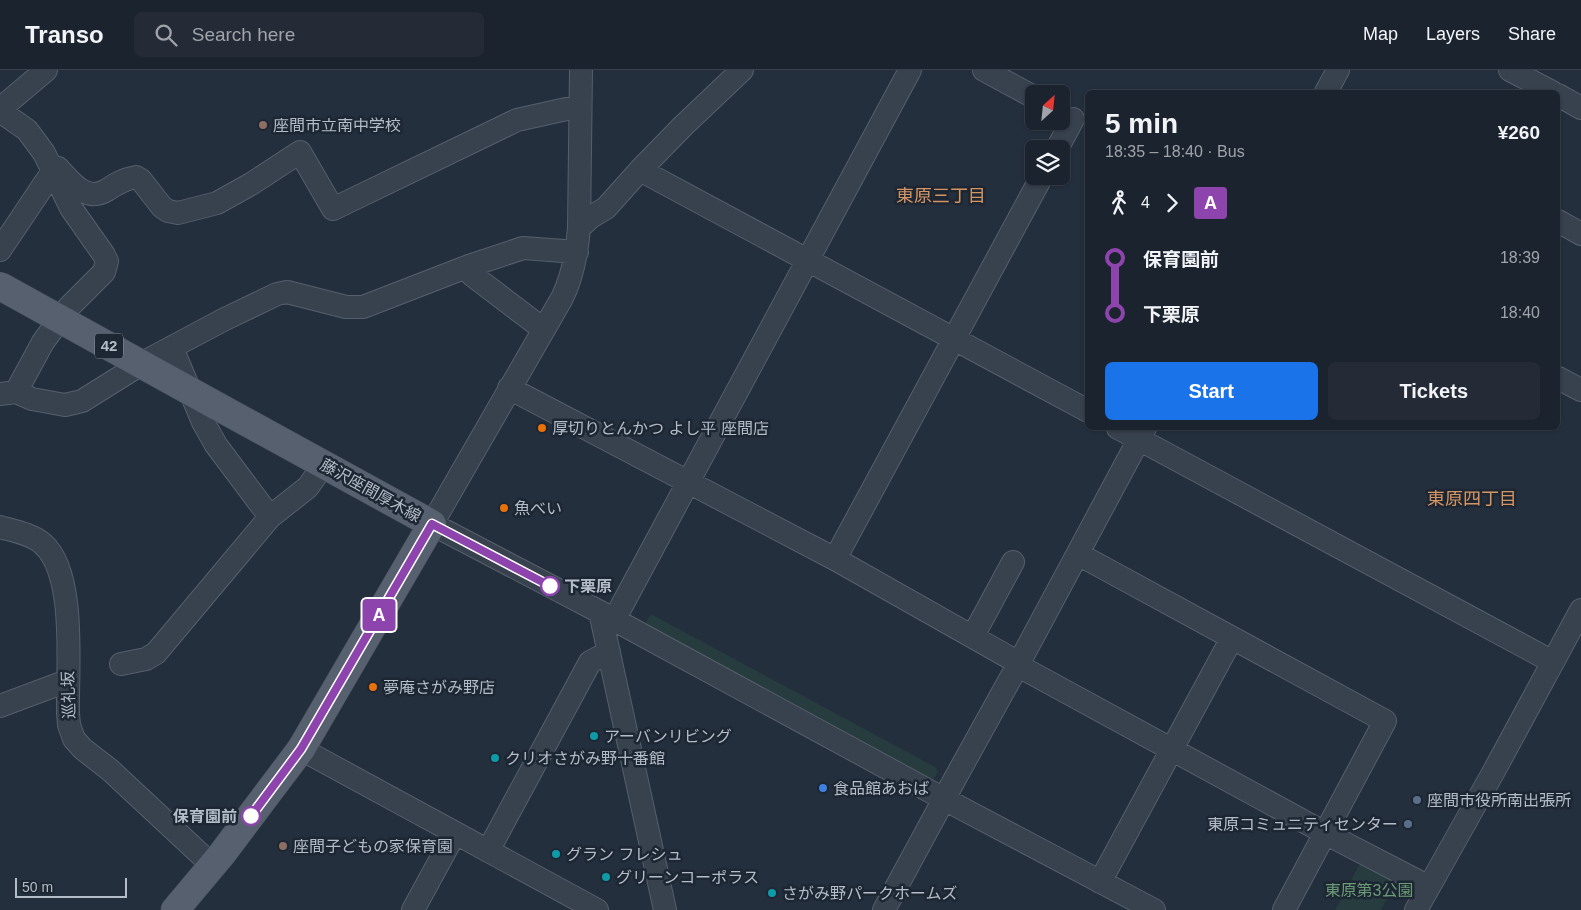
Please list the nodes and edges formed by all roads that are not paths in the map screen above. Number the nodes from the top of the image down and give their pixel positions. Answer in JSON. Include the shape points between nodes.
{"nodes":[{"id":1,"x":46,"y":70,"type":"edge"},
{"id":2,"x":581,"y":70,"type":"edge"},
{"id":3,"x":742,"y":70,"type":"edge"},
{"id":4,"x":910,"y":70,"type":"edge"},
{"id":5,"x":984,"y":70,"type":"edge"},
{"id":6,"x":1338,"y":70,"type":"edge"},
{"id":7,"x":1510,"y":70,"type":"edge"},
{"id":8,"x":1327,"y":90,"type":"edge"},
{"id":9,"x":1548,"y":90,"type":"edge"},
{"id":10,"x":1025,"y":92,"type":"edge"},
{"id":11,"x":1560,"y":97,"type":"edge"},
{"id":12,"x":0,"y":106,"type":"edge"},
{"id":13,"x":580,"y":106,"type":"junction"},
{"id":14,"x":1581,"y":108,"type":"edge"},
{"id":15,"x":0,"y":111,"type":"edge"},
{"id":16,"x":1074,"y":119,"type":"edge"},
{"id":17,"x":1062,"y":140,"type":"edge"},
{"id":18,"x":640,"y":170,"type":"junction"},
{"id":19,"x":53,"y":171,"type":"junction"},
{"id":20,"x":1037,"y":185,"type":"edge"},
{"id":21,"x":1560,"y":222,"type":"edge"},
{"id":22,"x":579,"y":228,"type":"junction"},
{"id":23,"x":1581,"y":234,"type":"edge"},
{"id":24,"x":0,"y":250,"type":"edge"},
{"id":25,"x":577,"y":252,"type":"junction"},
{"id":26,"x":807,"y":262,"type":"junction"},
{"id":27,"x":469,"y":266,"type":"junction"},
{"id":28,"x":0,"y":286,"type":"edge"},
{"id":29,"x":543,"y":329,"type":"junction"},
{"id":30,"x":954,"y":338,"type":"junction"},
{"id":31,"x":172,"y":348,"type":"junction"},
{"id":32,"x":1560,"y":379,"type":"edge"},
{"id":33,"x":509,"y":388,"type":"junction"},
{"id":34,"x":1581,"y":390,"type":"edge"},
{"id":35,"x":8,"y":393,"type":"edge"},
{"id":36,"x":1085,"y":409,"type":"edge"},
{"id":37,"x":1128,"y":430,"type":"edge"},
{"id":38,"x":1142,"y":433,"type":"edge"},
{"id":39,"x":324,"y":464,"type":"junction"},
{"id":40,"x":689,"y":483,"type":"junction"},
{"id":41,"x":270,"y":517,"type":"junction"},
{"id":42,"x":432,"y":524,"type":"junction"},
{"id":43,"x":0,"y":527,"type":"edge"},
{"id":44,"x":1078,"y":554,"type":"junction"},
{"id":45,"x":835,"y":559,"type":"junction"},
{"id":46,"x":1013,"y":562,"type":"dead end"},
{"id":47,"x":1581,"y":610,"type":"edge"},
{"id":48,"x":607,"y":616,"type":"junction"},
{"id":49,"x":973,"y":636,"type":"junction"},
{"id":50,"x":1232,"y":638,"type":"junction"},
{"id":51,"x":608,"y":652,"type":"junction"},
{"id":52,"x":1552,"y":662,"type":"junction"},
{"id":53,"x":1019,"y":663,"type":"junction"},
{"id":54,"x":121,"y":664,"type":"dead end"},
{"id":55,"x":67,"y":681,"type":"junction"},
{"id":56,"x":0,"y":706,"type":"edge"},
{"id":57,"x":301,"y":749,"type":"junction"},
{"id":58,"x":1172,"y":750,"type":"junction"},
{"id":59,"x":944,"y":799,"type":"junction"},
{"id":60,"x":455,"y":833,"type":"junction"},
{"id":61,"x":1325,"y":833,"type":"junction"},
{"id":62,"x":488,"y":850,"type":"junction"},
{"id":63,"x":213,"y":866,"type":"junction"},
{"id":64,"x":1100,"y":882,"type":"junction"},
{"id":65,"x":1429,"y":887,"type":"junction"},
{"id":66,"x":175,"y":910,"type":"edge"},
{"id":67,"x":413,"y":910,"type":"edge"},
{"id":68,"x":597,"y":910,"type":"edge"},
{"id":69,"x":665,"y":910,"type":"edge"},
{"id":70,"x":884,"y":910,"type":"edge"},
{"id":71,"x":1154,"y":910,"type":"edge"},
{"id":72,"x":1284,"y":910,"type":"edge"},
{"id":73,"x":1416,"y":910,"type":"edge"}],
"edges":[{"from":1,"to":12,"type":"street"},
{"from":2,"to":13,"type":"street"},
{"from":3,"to":18,"type":"street"},
{"from":4,"to":26,"type":"street"},
{"from":5,"to":10,"type":"street"},
{"from":6,"to":8,"type":"street"},
{"from":7,"to":9,"type":"street"},
{"from":11,"to":14,"type":"street"},
{"from":13,"to":19,"type":"street","via":[[516,120],[333,209],[300,152],[217,203],[178,213],[168,212],[162,207],[136,177],[122,180],[94,195],[79,190],[58,168]]},
{"from":13,"to":22,"type":"street"},
{"from":15,"to":19,"type":"street","via":[[27,130]]},
{"from":16,"to":17,"type":"street"},
{"from":18,"to":22,"type":"street","via":[[606,208]]},
{"from":18,"to":26,"type":"street"},
{"from":19,"to":24,"type":"street"},
{"from":19,"to":35,"type":"street","via":[[71,208],[104,255],[106,266],[104,272],[69,307]]},
{"from":20,"to":30,"type":"street"},
{"from":21,"to":23,"type":"street"},
{"from":22,"to":25,"type":"street"},
{"from":25,"to":27,"type":"street","via":[[523,248]]},
{"from":25,"to":29,"type":"street","via":[[567,287]]},
{"from":26,"to":30,"type":"street"},
{"from":26,"to":40,"type":"street"},
{"from":27,"to":29,"type":"street","via":[[472,275]]},
{"from":27,"to":31,"type":"street","via":[[363,308],[346,307],[287,292],[277,294]]},
{"from":28,"to":39,"type":"main road","name":"藤沢座間厚木線","number":"42","bridge":true},
{"from":29,"to":33,"type":"street"},
{"from":30,"to":36,"type":"street"},
{"from":30,"to":45,"type":"street"},
{"from":31,"to":35,"type":"street","via":[[82,401],[65,404]]},
{"from":31,"to":41,"type":"street","via":[[211,438]]},
{"from":32,"to":34,"type":"street"},
{"from":33,"to":40,"type":"street"},
{"from":33,"to":42,"type":"street"},
{"from":37,"to":38,"type":"street"},
{"from":38,"to":44,"type":"street"},
{"from":38,"to":52,"type":"street"},
{"from":39,"to":41,"type":"street","via":[[308,487]]},
{"from":39,"to":42,"type":"main road","name":"藤沢座間厚木線","number":"42"},
{"from":40,"to":45,"type":"street"},
{"from":40,"to":48,"type":"street"},
{"from":41,"to":54,"type":"street","via":[[156,653],[146,659]]},
{"from":42,"to":48,"type":"street"},
{"from":42,"to":57,"type":"main road","name":"藤沢座間厚木線"},
{"from":43,"to":55,"type":"street","name":"巡礼坂","via":[[38,540],[46,546],[57,565],[68,621]]},
{"from":44,"to":50,"type":"street"},
{"from":44,"to":53,"type":"street"},
{"from":45,"to":49,"type":"street"},
{"from":46,"to":49,"type":"street"},
{"from":47,"to":52,"type":"street"},
{"from":48,"to":51,"type":"street"},
{"from":48,"to":59,"type":"street"},
{"from":49,"to":53,"type":"street"},
{"from":50,"to":58,"type":"street"},
{"from":50,"to":61,"type":"street","via":[[1385,721]]},
{"from":51,"to":62,"type":"street","via":[[590,662]]},
{"from":51,"to":69,"type":"street"},
{"from":52,"to":65,"type":"street"},
{"from":53,"to":58,"type":"street","via":[[1026,670]]},
{"from":53,"to":59,"type":"street"},
{"from":55,"to":56,"type":"street"},
{"from":55,"to":63,"type":"street","name":"巡礼坂","via":[[69,725],[74,739]]},
{"from":57,"to":60,"type":"street"},
{"from":57,"to":63,"type":"main road","name":"藤沢座間厚木線"},
{"from":58,"to":61,"type":"street"},
{"from":58,"to":64,"type":"street"},
{"from":59,"to":64,"type":"street"},
{"from":59,"to":70,"type":"street"},
{"from":60,"to":62,"type":"street"},
{"from":60,"to":67,"type":"street"},
{"from":61,"to":65,"type":"street"},
{"from":61,"to":72,"type":"street"},
{"from":62,"to":68,"type":"street"},
{"from":63,"to":66,"type":"main road","name":"藤沢座間厚木線"},
{"from":64,"to":71,"type":"street"},
{"from":65,"to":73,"type":"street"}]}
